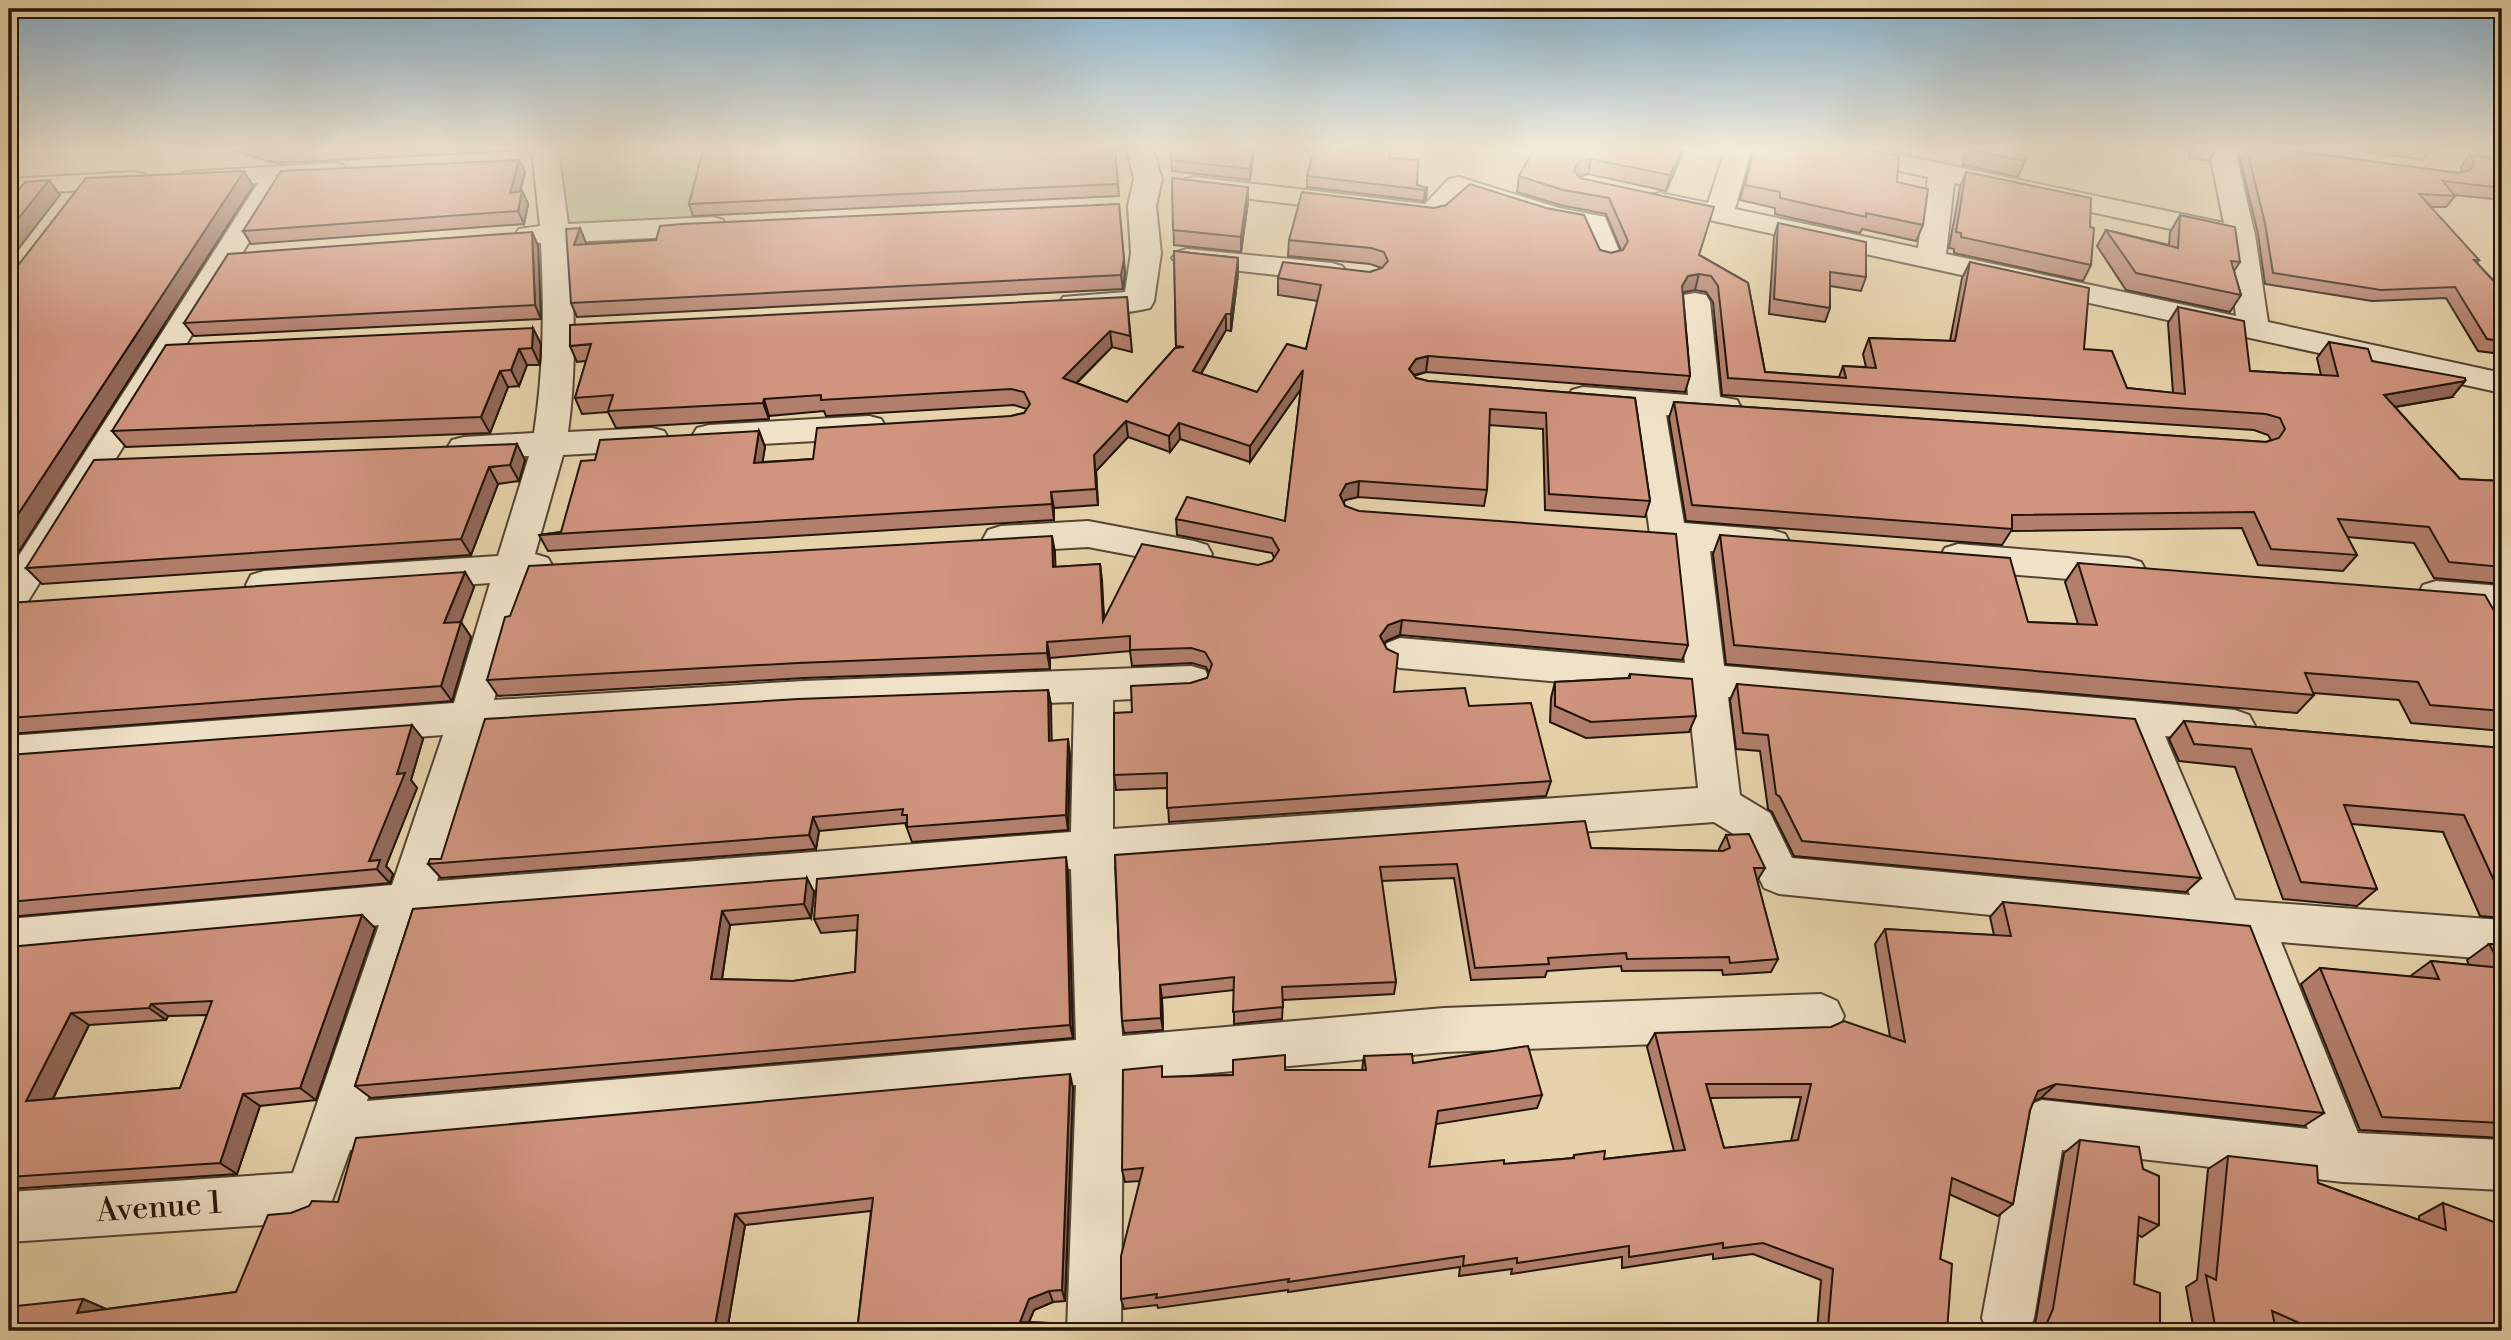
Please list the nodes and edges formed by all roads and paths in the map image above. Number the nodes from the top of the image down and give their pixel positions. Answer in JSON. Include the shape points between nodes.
{"nodes":[{"id":1,"x":260,"y":213,"type":"edge"},
{"id":2,"x":550,"y":213,"type":"edge"},
{"id":3,"x":1138,"y":213,"type":"edge"},
{"id":4,"x":1546,"y":213,"type":"edge"},
{"id":5,"x":1708,"y":213,"type":"edge"},
{"id":6,"x":1940,"y":213,"type":"edge"},
{"id":7,"x":2147,"y":213,"type":"edge"},
{"id":8,"x":2236,"y":213,"type":"edge"},
{"id":9,"x":1719,"y":215,"type":"joint"},
{"id":10,"x":737,"y":225,"type":"edge"},
{"id":11,"x":555,"y":233,"type":"junction"},
{"id":12,"x":2241,"y":235,"type":"junction"},
{"id":13,"x":500,"y":237,"type":"edge"},
{"id":14,"x":1146,"y":253,"type":"junction"},
{"id":15,"x":1607,"y":258,"type":"edge"},
{"id":16,"x":1931,"y":258,"type":"junction"},
{"id":17,"x":1356,"y":275,"type":"edge"},
{"id":18,"x":1695,"y":302,"type":"dead end"},
{"id":19,"x":1043,"y":306,"type":"edge"},
{"id":20,"x":2253,"y":329,"type":"junction"},
{"id":21,"x":207,"y":348,"type":"edge"},
{"id":22,"x":167,"y":350,"type":"junction"},
{"id":23,"x":2502,"y":383,"type":"edge"},
{"id":24,"x":1550,"y":395,"type":"edge"},
{"id":25,"x":1647,"y":403,"type":"junction"},
{"id":26,"x":1705,"y":407,"type":"junction"},
{"id":27,"x":1760,"y":411,"type":"edge"},
{"id":28,"x":905,"y":425,"type":"edge"},
{"id":29,"x":549,"y":445,"type":"junction"},
{"id":30,"x":439,"y":449,"type":"edge"},
{"id":31,"x":137,"y":461,"type":"edge"},
{"id":32,"x":96,"y":463,"type":"junction"},
{"id":33,"x":1666,"y":535,"type":"junction"},
{"id":34,"x":965,"y":541,"type":"edge"},
{"id":35,"x":1801,"y":545,"type":"edge"},
{"id":36,"x":1926,"y":555,"type":"edge"},
{"id":37,"x":1232,"y":561,"type":"edge"},
{"id":38,"x":568,"y":565,"type":"edge"},
{"id":39,"x":514,"y":568,"type":"junction"},
{"id":40,"x":2161,"y":573,"type":"edge"},
{"id":41,"x":227,"y":588,"type":"edge"},
{"id":42,"x":2410,"y":593,"type":"edge"},
{"id":43,"x":2491,"y":599,"type":"edge"},
{"id":44,"x":50,"y":600,"type":"edge"},
{"id":45,"x":9,"y":602,"type":"edge"},
{"id":46,"x":2502,"y":638,"type":"edge"},
{"id":47,"x":1400,"y":653,"type":"edge"},
{"id":48,"x":1706,"y":680,"type":"junction"},
{"id":49,"x":1191,"y":681,"type":"edge"},
{"id":50,"x":1094,"y":687,"type":"junction"},
{"id":51,"x":469,"y":717,"type":"junction"},
{"id":52,"x":2138,"y":718,"type":"junction"},
{"id":53,"x":2273,"y":729,"type":"edge"},
{"id":54,"x":9,"y":752,"type":"edge"},
{"id":55,"x":1720,"y":804,"type":"junction"},
{"id":56,"x":1092,"y":848,"type":"junction"},
{"id":57,"x":410,"y":901,"type":"junction"},
{"id":58,"x":2236,"y":919,"type":"junction"},
{"id":59,"x":9,"y":939,"type":"edge"},
{"id":60,"x":2502,"y":940,"type":"edge"},
{"id":61,"x":1821,"y":1016,"type":"dead end"},
{"id":62,"x":1100,"y":1062,"type":"junction"},
{"id":63,"x":334,"y":1128,"type":"junction"},
{"id":64,"x":2343,"y":1157,"type":"junction"},
{"id":65,"x":2502,"y":1165,"type":"edge"},
{"id":66,"x":9,"y":1217,"type":"edge"},
{"id":67,"x":2008,"y":1318,"type":"dead end"},
{"id":68,"x":1081,"y":1330,"type":"edge"}],
"edges":[{"from":1,"to":22,"type":"street","via":[[240,256]]},
{"from":2,"to":11,"type":"street"},
{"from":3,"to":14,"type":"street"},
{"from":4,"to":15,"type":"street","via":[[1595,223]]},
{"from":5,"to":9,"type":"street"},
{"from":6,"to":16,"type":"street"},
{"from":7,"to":12,"type":"street"},
{"from":8,"to":12,"type":"street"},
{"from":9,"to":16,"type":"street"},
{"from":10,"to":11,"type":"street"},
{"from":11,"to":13,"type":"street"},
{"from":11,"to":29,"type":"street","via":[[560,332]]},
{"from":12,"to":20,"type":"street"},
{"from":14,"to":17,"type":"street"},
{"from":14,"to":19,"type":"street","via":[[1139,301]]},
{"from":16,"to":20,"type":"street"},
{"from":18,"to":26,"type":"street"},
{"from":20,"to":23,"type":"street"},
{"from":21,"to":22,"type":"street"},
{"from":22,"to":32,"type":"street"},
{"from":24,"to":25,"type":"street"},
{"from":25,"to":26,"type":"street"},
{"from":25,"to":33,"type":"street"},
{"from":26,"to":27,"type":"street"},
{"from":28,"to":29,"type":"street"},
{"from":29,"to":30,"type":"street"},
{"from":29,"to":39,"type":"street"},
{"from":31,"to":32,"type":"street"},
{"from":32,"to":45,"type":"street"},
{"from":33,"to":35,"type":"street"},
{"from":33,"to":48,"type":"street"},
{"from":34,"to":37,"type":"street","via":[[1088,534]]},
{"from":36,"to":40,"type":"street"},
{"from":38,"to":39,"type":"street"},
{"from":39,"to":41,"type":"street"},
{"from":39,"to":51,"type":"street"},
{"from":42,"to":43,"type":"street"},
{"from":43,"to":46,"type":"street"},
{"from":44,"to":45,"type":"street"},
{"from":47,"to":48,"type":"street"},
{"from":48,"to":52,"type":"street"},
{"from":48,"to":55,"type":"street"},
{"from":49,"to":50,"type":"street"},
{"from":50,"to":51,"type":"street","via":[[806,696]]},
{"from":50,"to":56,"type":"street"},
{"from":51,"to":54,"type":"street"},
{"from":51,"to":57,"type":"street"},
{"from":52,"to":53,"type":"street"},
{"from":52,"to":58,"type":"street"},
{"from":55,"to":56,"type":"street"},
{"from":55,"to":58,"type":"street","via":[[1755,826],[1779,875]]},
{"from":56,"to":57,"type":"street"},
{"from":56,"to":62,"type":"street"},
{"from":57,"to":59,"type":"street"},
{"from":57,"to":63,"type":"street"},
{"from":58,"to":60,"type":"street"},
{"from":58,"to":64,"type":"street"},
{"from":61,"to":62,"type":"street","via":[[1444,1030]]},
{"from":62,"to":63,"type":"street"},
{"from":62,"to":68,"type":"street"},
{"from":63,"to":66,"type":"street","name":"Avenue 1","via":[[309,1197]]},
{"from":64,"to":65,"type":"street"},
{"from":64,"to":67,"type":"street","via":[[2042,1124]]}]}
